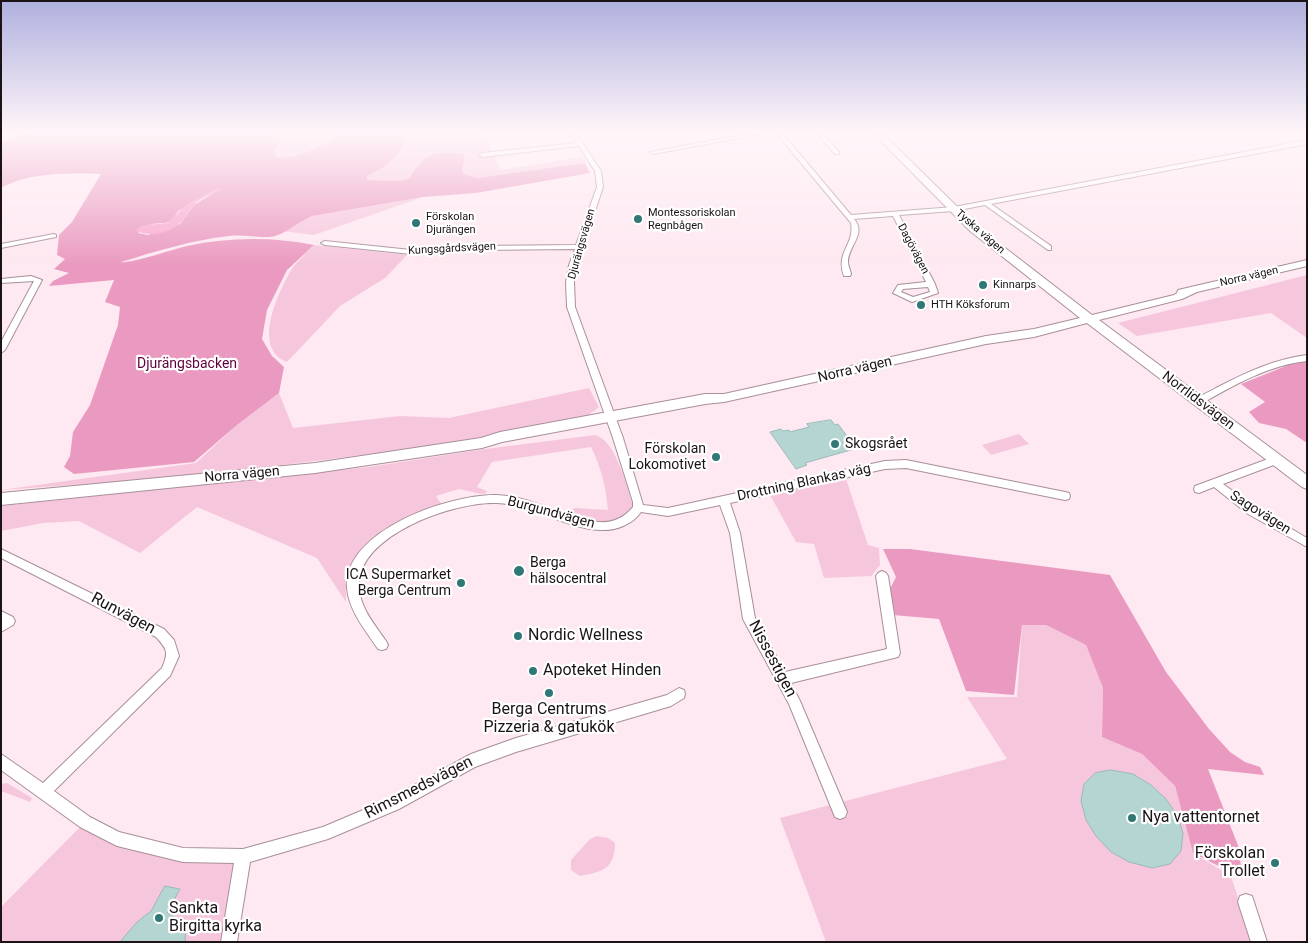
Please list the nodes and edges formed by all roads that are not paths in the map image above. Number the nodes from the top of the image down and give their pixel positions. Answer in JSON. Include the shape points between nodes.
{"nodes":[{"id":1,"x":599,"y":177,"type":"edge"},
{"id":2,"x":816,"y":177,"type":"edge"},
{"id":3,"x":921,"y":177,"type":"edge"},
{"id":4,"x":1123,"y":177,"type":"edge"},
{"id":5,"x":986,"y":203,"type":"junction"},
{"id":6,"x":954,"y":209,"type":"junction"},
{"id":7,"x":895,"y":214,"type":"junction"},
{"id":8,"x":851,"y":217,"type":"junction"},
{"id":9,"x":54,"y":236,"type":"dead end"},
{"id":10,"x":325,"y":242,"type":"dead end"},
{"id":11,"x":1,"y":246,"type":"edge"},
{"id":12,"x":579,"y":247,"type":"junction"},
{"id":13,"x":1048,"y":248,"type":"dead end"},
{"id":14,"x":1307,"y":263,"type":"edge"},
{"id":15,"x":847,"y":274,"type":"dead end"},
{"id":16,"x":1,"y":282,"type":"edge"},
{"id":17,"x":931,"y":284,"type":"dead end"},
{"id":18,"x":1084,"y":316,"type":"junction"},
{"id":19,"x":1,"y":350,"type":"edge"},
{"id":20,"x":1307,"y":358,"type":"edge"},
{"id":21,"x":1198,"y":402,"type":"junction"},
{"id":22,"x":612,"y":422,"type":"junction"},
{"id":23,"x":1276,"y":460,"type":"junction"},
{"id":24,"x":1307,"y":482,"type":"edge"},
{"id":25,"x":1215,"y":483,"type":"junction"},
{"id":26,"x":1199,"y":489,"type":"dead end"},
{"id":27,"x":1065,"y":496,"type":"dead end"},
{"id":28,"x":1,"y":499,"type":"edge"},
{"id":29,"x":724,"y":501,"type":"junction"},
{"id":30,"x":638,"y":508,"type":"junction"},
{"id":31,"x":1307,"y":543,"type":"edge"},
{"id":32,"x":1,"y":553,"type":"edge"},
{"id":33,"x":882,"y":576,"type":"dead end"},
{"id":34,"x":1,"y":616,"type":"edge"},
{"id":35,"x":1,"y":627,"type":"edge"},
{"id":36,"x":382,"y":644,"type":"dead end"},
{"id":37,"x":782,"y":679,"type":"junction"},
{"id":38,"x":678,"y":694,"type":"dead end"},
{"id":39,"x":3,"y":764,"type":"edge"},
{"id":40,"x":44,"y":791,"type":"junction"},
{"id":41,"x":840,"y":812,"type":"dead end"},
{"id":42,"x":243,"y":856,"type":"junction"},
{"id":43,"x":1246,"y":902,"type":"dead end"},
{"id":44,"x":229,"y":942,"type":"edge"},
{"id":45,"x":1259,"y":942,"type":"edge"}],
"edges":[{"from":1,"to":12,"type":"street","name":"Djurängsvägen","via":[[600,187]]},
{"from":2,"to":8,"type":"street"},
{"from":3,"to":6,"type":"main road","name":"Tyska vägen"},
{"from":4,"to":5,"type":"street","name":"Dagövägen"},
{"from":5,"to":6,"type":"street","name":"Dagövägen"},
{"from":5,"to":13,"type":"street"},
{"from":6,"to":7,"type":"street","name":"Dagövägen"},
{"from":6,"to":18,"type":"main road","name":"Tyska vägen","via":[[1009,258]]},
{"from":7,"to":8,"type":"street","name":"Dagövägen"},
{"from":7,"to":17,"type":"street","name":"Dagövägen"},
{"from":8,"to":15,"type":"street","via":[[856,232],[844,261]]},
{"from":9,"to":11,"type":"street"},
{"from":10,"to":12,"type":"street","name":"Kungsgårdsvägen","via":[[403,252]]},
{"from":12,"to":22,"type":"street","name":"Djurängsvägen","via":[[570,282],[571,307]]},
{"from":14,"to":18,"type":"main road","name":"Norra vägen","via":[[1178,297]]},
{"from":16,"to":19,"type":"street","via":[[38,280]]},
{"from":18,"to":21,"type":"main road","name":"Norrlidsvägen"},
{"from":18,"to":22,"type":"main road","name":"Norra vägen","via":[[1001,339],[724,398],[681,412]]},
{"from":20,"to":21,"type":"street","via":[[1264,369]]},
{"from":21,"to":23,"type":"main road","name":"Norrlidsvägen"},
{"from":22,"to":28,"type":"main road","name":"Norra vägen","via":[[499,443],[315,468]]},
{"from":22,"to":30,"type":"street"},
{"from":23,"to":24,"type":"main road","name":"Norrlidsvägen"},
{"from":23,"to":25,"type":"street","name":"Sagovägen"},
{"from":25,"to":26,"type":"street","name":"Sagovägen"},
{"from":25,"to":31,"type":"street","name":"Sagovägen","via":[[1252,511]]},
{"from":27,"to":29,"type":"street","name":"Drottning Blankas väg","via":[[906,464],[885,465]]},
{"from":29,"to":30,"type":"street","name":"Drottning Blankas väg","via":[[668,512]]},
{"from":29,"to":37,"type":"street","name":"Nissestigen","via":[[735,532],[749,619]]},
{"from":30,"to":36,"type":"street","name":"Burgundvägen","via":[[624,521],[600,526],[532,505],[483,500],[455,504],[411,520],[372,546],[359,561],[352,580],[356,603]]},
{"from":32,"to":40,"type":"street","name":"Runvägen","via":[[160,633],[170,644],[174,656],[166,672]]},
{"from":33,"to":37,"type":"street","via":[[894,653]]},
{"from":34,"to":35,"type":"street","via":[[9,620]]},
{"from":37,"to":41,"type":"street","name":"Nissestigen"},
{"from":38,"to":42,"type":"street","name":"Rimsmedsvägen","via":[[672,700],[472,761],[394,804],[332,830]]},
{"from":39,"to":40,"type":"street","name":"Rimsmedsvägen"},
{"from":40,"to":42,"type":"street","name":"Rimsmedsvägen","via":[[85,822],[117,839],[183,855]]},
{"from":42,"to":44,"type":"street"},
{"from":43,"to":45,"type":"street"}]}
